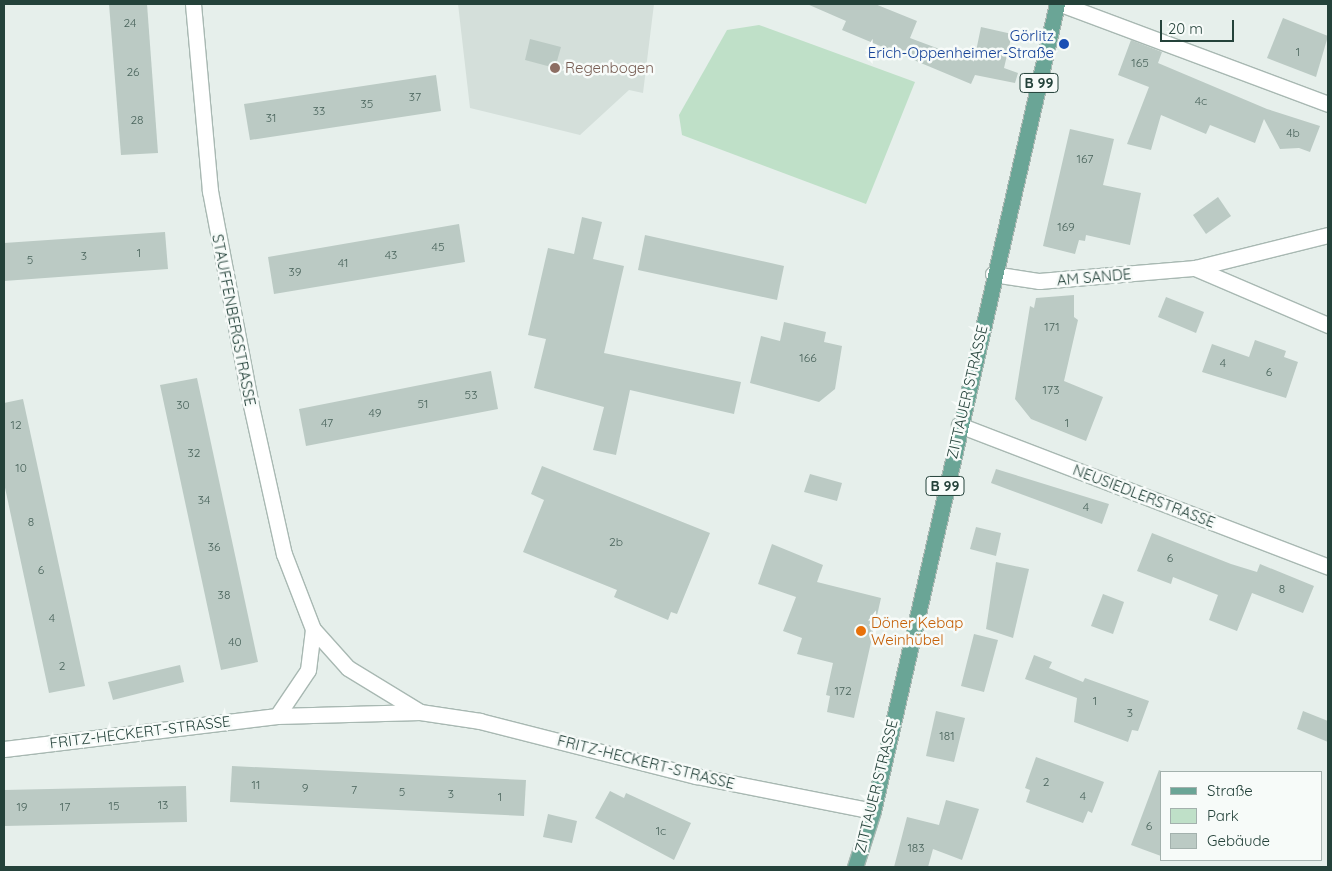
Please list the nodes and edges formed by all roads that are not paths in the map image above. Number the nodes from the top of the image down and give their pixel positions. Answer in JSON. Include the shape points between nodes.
{"nodes":[{"id":1,"x":193,"y":4,"type":"edge"},
{"id":2,"x":1057,"y":4,"type":"edge"},
{"id":3,"x":1061,"y":4,"type":"edge"},
{"id":4,"x":1328,"y":104,"type":"edge"},
{"id":5,"x":1328,"y":235,"type":"edge"},
{"id":6,"x":1195,"y":268,"type":"junction"},
{"id":7,"x":994,"y":274,"type":"junction"},
{"id":8,"x":1328,"y":325,"type":"edge"},
{"id":9,"x":959,"y":425,"type":"junction"},
{"id":10,"x":1328,"y":567,"type":"edge"},
{"id":11,"x":313,"y":629,"type":"junction"},
{"id":12,"x":420,"y":712,"type":"junction"},
{"id":13,"x":277,"y":716,"type":"junction"},
{"id":14,"x":4,"y":749,"type":"edge"},
{"id":15,"x":873,"y":811,"type":"junction"},
{"id":16,"x":855,"y":867,"type":"edge"}],
"edges":[{"from":1,"to":11,"type":"street","name":"STAUFFENBERGSTRASSE","via":[[210,191],[235,327],[284,554]]},
{"from":2,"to":7,"type":"main road","name":"ZITTAUER STRASSE","number":"B 99"},
{"from":3,"to":4,"type":"street"},
{"from":5,"to":6,"type":"street","name":"AM SANDE"},
{"from":6,"to":7,"type":"street","name":"AM SANDE","via":[[1039,281]]},
{"from":6,"to":8,"type":"street","name":"AM SANDE"},
{"from":7,"to":9,"type":"main road","name":"ZITTAUER STRASSE","number":"B 99"},
{"from":9,"to":10,"type":"street","name":"NEUSIEDLERSTRASSE"},
{"from":9,"to":15,"type":"main road","name":"ZITTAUER STRASSE","number":"B 99"},
{"from":11,"to":12,"type":"street","name":"FRITZ-HECKERT-STRASSE","via":[[348,668]]},
{"from":11,"to":13,"type":"street","via":[[308,670]]},
{"from":12,"to":13,"type":"street","name":"FRITZ-HECKERT-STRASSE"},
{"from":12,"to":15,"type":"street","name":"FRITZ-HECKERT-STRASSE","via":[[480,721],[696,776]]},
{"from":13,"to":14,"type":"street","name":"FRITZ-HECKERT-STRASSE"},
{"from":15,"to":16,"type":"main road","name":"ZITTAUER STRASSE","number":"B 99"}]}
